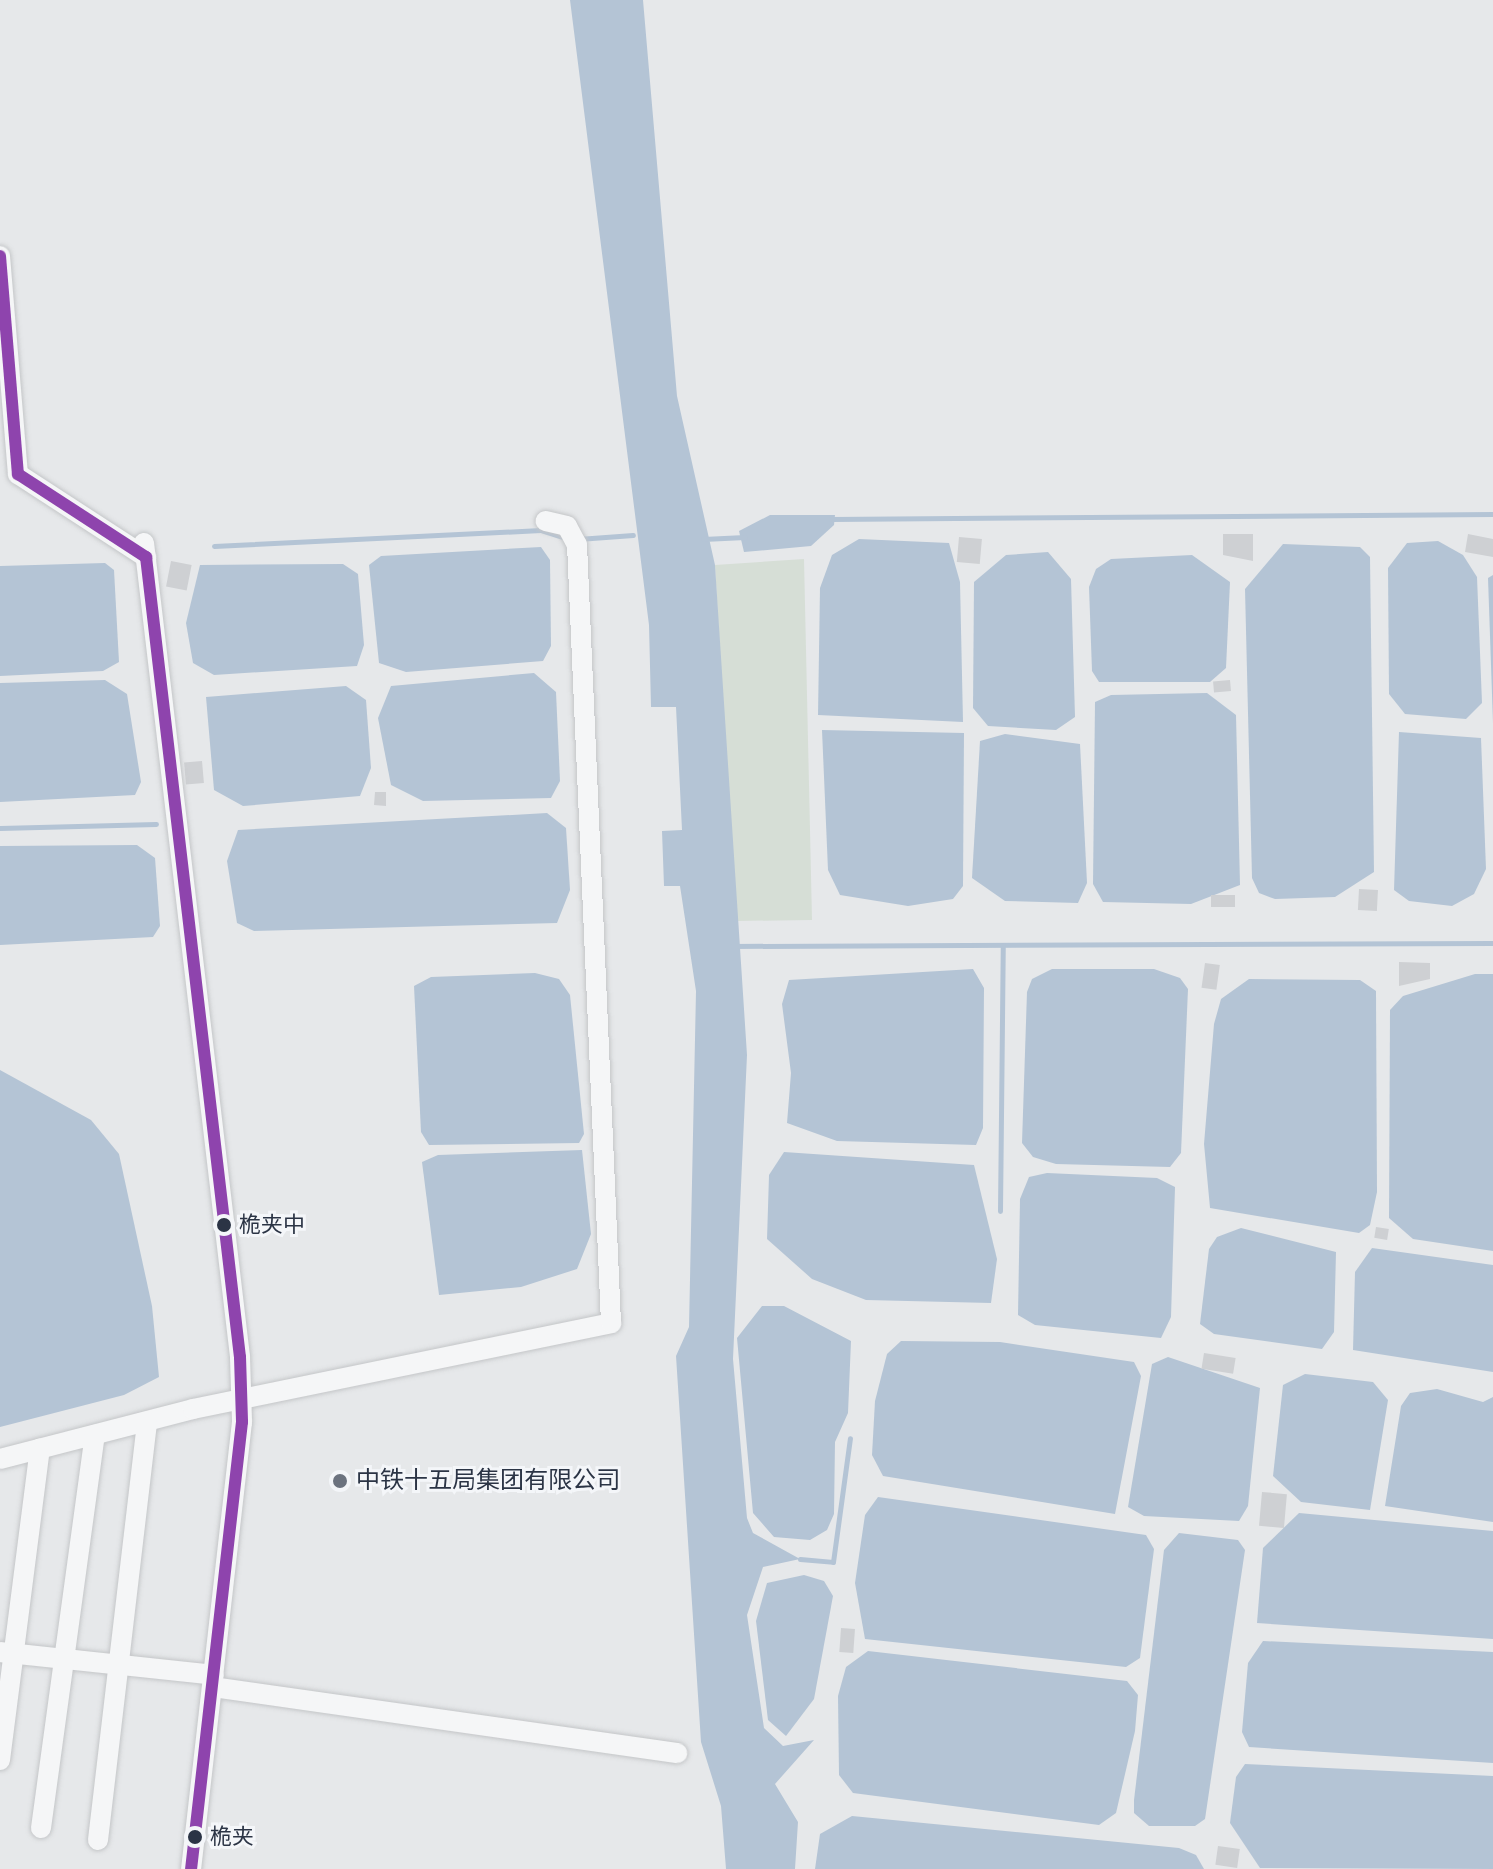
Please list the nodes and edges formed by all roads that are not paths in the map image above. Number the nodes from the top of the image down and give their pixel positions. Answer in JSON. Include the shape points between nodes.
{"nodes":[{"id":1,"x":0,"y":256,"type":"edge"},
{"id":2,"x":546,"y":521,"type":"dead end"},
{"id":3,"x":241,"y":1402,"type":"junction"},
{"id":4,"x":147,"y":1422,"type":"junction"},
{"id":5,"x":95,"y":1435,"type":"junction"},
{"id":6,"x":40,"y":1449,"type":"junction"},
{"id":7,"x":0,"y":1459,"type":"edge"},
{"id":8,"x":7,"y":1653,"type":"edge"},
{"id":9,"x":64,"y":1659,"type":"junction"},
{"id":10,"x":120,"y":1666,"type":"junction"},
{"id":11,"x":213,"y":1681,"type":"junction"},
{"id":12,"x":677,"y":1753,"type":"dead end"},
{"id":13,"x":0,"y":1760,"type":"edge"},
{"id":14,"x":41,"y":1828,"type":"dead end"},
{"id":15,"x":98,"y":1840,"type":"dead end"},
{"id":16,"x":191,"y":1869,"type":"edge"}],
"edges":[{"from":1,"to":3,"type":"street","via":[[18,474],[145,550]]},
{"from":2,"to":3,"type":"street","via":[[567,526],[577,545],[611,1323]]},
{"from":3,"to":4,"type":"street"},
{"from":3,"to":11,"type":"street"},
{"from":4,"to":5,"type":"street"},
{"from":4,"to":10,"type":"street"},
{"from":5,"to":6,"type":"street"},
{"from":5,"to":9,"type":"street"},
{"from":6,"to":7,"type":"street"},
{"from":6,"to":8,"type":"street"},
{"from":8,"to":9,"type":"street"},
{"from":8,"to":13,"type":"street"},
{"from":9,"to":10,"type":"street"},
{"from":9,"to":14,"type":"street"},
{"from":10,"to":11,"type":"street"},
{"from":10,"to":15,"type":"street"},
{"from":11,"to":12,"type":"street"},
{"from":11,"to":16,"type":"street"}]}
